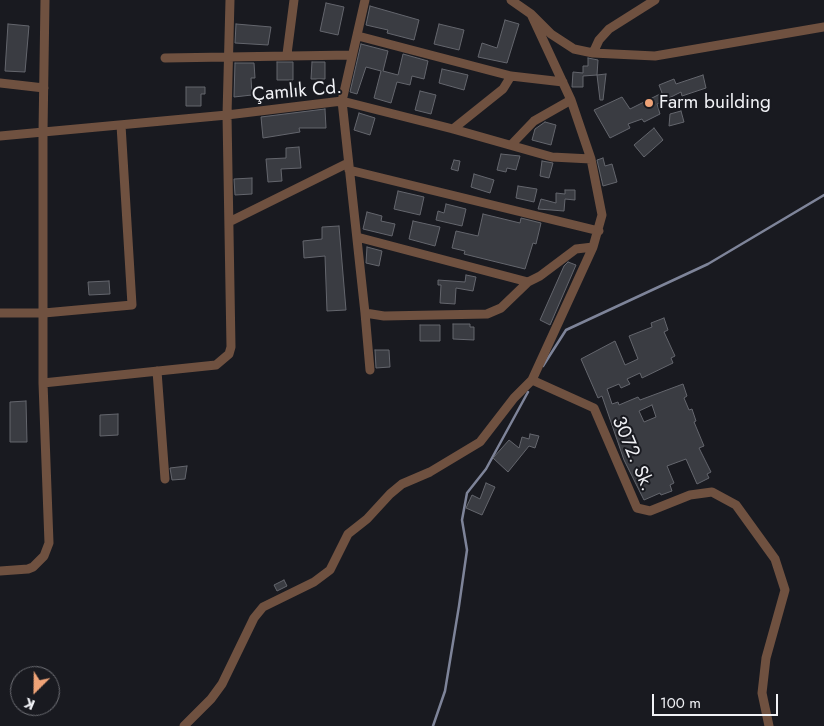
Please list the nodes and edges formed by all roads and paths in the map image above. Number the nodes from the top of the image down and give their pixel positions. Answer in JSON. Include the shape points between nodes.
{"nodes":[{"id":1,"x":45,"y":0,"type":"edge"},
{"id":2,"x":230,"y":0,"type":"edge"},
{"id":3,"x":294,"y":0,"type":"edge"},
{"id":4,"x":366,"y":0,"type":"edge"},
{"id":5,"x":511,"y":0,"type":"edge"},
{"id":6,"x":655,"y":0,"type":"edge"},
{"id":7,"x":530,"y":14,"type":"junction"},
{"id":8,"x":824,"y":27,"type":"edge"},
{"id":9,"x":358,"y":36,"type":"junction"},
{"id":10,"x":593,"y":53,"type":"junction"},
{"id":11,"x":287,"y":54,"type":"junction"},
{"id":12,"x":352,"y":55,"type":"junction"},
{"id":13,"x":228,"y":56,"type":"junction"},
{"id":14,"x":165,"y":58,"type":"dead end"},
{"id":15,"x":511,"y":76,"type":"junction"},
{"id":16,"x":563,"y":82,"type":"junction"},
{"id":17,"x":0,"y":83,"type":"edge"},
{"id":18,"x":44,"y":88,"type":"junction"},
{"id":19,"x":571,"y":100,"type":"junction"},
{"id":20,"x":342,"y":102,"type":"junction"},
{"id":21,"x":227,"y":115,"type":"junction"},
{"id":22,"x":121,"y":125,"type":"junction"},
{"id":23,"x":453,"y":129,"type":"junction"},
{"id":24,"x":43,"y":132,"type":"junction"},
{"id":25,"x":0,"y":136,"type":"edge"},
{"id":26,"x":512,"y":144,"type":"junction"},
{"id":27,"x":591,"y":159,"type":"junction"},
{"id":28,"x":349,"y":167,"type":"junction"},
{"id":29,"x":228,"y":222,"type":"junction"},
{"id":30,"x":599,"y":231,"type":"junction"},
{"id":31,"x":357,"y":237,"type":"junction"},
{"id":32,"x":593,"y":246,"type":"junction"},
{"id":33,"x":528,"y":282,"type":"junction"},
{"id":34,"x":0,"y":313,"type":"edge"},
{"id":35,"x":44,"y":313,"type":"junction"},
{"id":36,"x":366,"y":313,"type":"junction"},
{"id":37,"x":370,"y":370,"type":"dead end"},
{"id":38,"x":158,"y":371,"type":"junction"},
{"id":39,"x":532,"y":380,"type":"junction"},
{"id":40,"x":43,"y":383,"type":"junction"},
{"id":41,"x":165,"y":479,"type":"dead end"},
{"id":42,"x":0,"y":571,"type":"edge"},
{"id":43,"x":184,"y":726,"type":"edge"},
{"id":44,"x":768,"y":726,"type":"edge"}],
"edges":[{"from":1,"to":18,"type":"street"},
{"from":2,"to":13,"type":"street"},
{"from":3,"to":11,"type":"street"},
{"from":4,"to":9,"type":"street"},
{"from":5,"to":7,"type":"street"},
{"from":6,"to":10,"type":"street","via":[[609,30]]},
{"from":7,"to":10,"type":"street","via":[[551,34],[574,49]]},
{"from":7,"to":16,"type":"street"},
{"from":8,"to":10,"type":"street","via":[[655,56]]},
{"from":9,"to":12,"type":"street"},
{"from":9,"to":15,"type":"street"},
{"from":11,"to":12,"type":"street"},
{"from":11,"to":13,"type":"street"},
{"from":12,"to":20,"type":"street"},
{"from":13,"to":14,"type":"street"},
{"from":13,"to":21,"type":"street"},
{"from":15,"to":16,"type":"street"},
{"from":15,"to":23,"type":"street","via":[[503,89]]},
{"from":16,"to":19,"type":"street"},
{"from":17,"to":18,"type":"street"},
{"from":18,"to":24,"type":"street"},
{"from":19,"to":26,"type":"street","via":[[534,121]]},
{"from":19,"to":27,"type":"street"},
{"from":20,"to":21,"type":"street","name":"Çamlık Cd."},
{"from":20,"to":23,"type":"street","name":"Çamlık Cd."},
{"from":20,"to":28,"type":"street"},
{"from":21,"to":22,"type":"street","name":"Çamlık Cd."},
{"from":21,"to":29,"type":"street"},
{"from":22,"to":24,"type":"street","name":"Çamlık Cd."},
{"from":22,"to":35,"type":"street","via":[[132,305]]},
{"from":23,"to":26,"type":"street","name":"Çamlık Cd."},
{"from":24,"to":25,"type":"street","name":"Çamlık Cd."},
{"from":24,"to":35,"type":"street"},
{"from":26,"to":27,"type":"street","name":"Çamlık Cd.","via":[[552,156]]},
{"from":27,"to":30,"type":"street","via":[[602,207]]},
{"from":28,"to":29,"type":"street"},
{"from":28,"to":30,"type":"street"},
{"from":28,"to":31,"type":"street"},
{"from":29,"to":38,"type":"street","via":[[229,354],[216,365]]},
{"from":30,"to":32,"type":"street"},
{"from":31,"to":33,"type":"street"},
{"from":31,"to":36,"type":"street"},
{"from":32,"to":33,"type":"street","via":[[576,249]]},
{"from":32,"to":39,"type":"street"},
{"from":33,"to":36,"type":"street","via":[[507,304],[487,314],[384,316]]},
{"from":34,"to":35,"type":"street"},
{"from":35,"to":40,"type":"street"},
{"from":36,"to":37,"type":"street"},
{"from":38,"to":40,"type":"street"},
{"from":38,"to":41,"type":"street"},
{"from":39,"to":43,"type":"street","via":[[480,442],[430,472],[402,484],[390,494],[348,534],[330,570],[314,582],[263,607],[254,618],[222,684]]},
{"from":39,"to":44,"type":"street","name":"3072. Sk.","via":[[594,408],[637,508],[650,511],[690,495],[712,492],[736,505],[775,558],[784,590],[766,658],[762,693]]},
{"from":40,"to":42,"type":"street","via":[[49,543],[40,562],[28,569]]}]}
